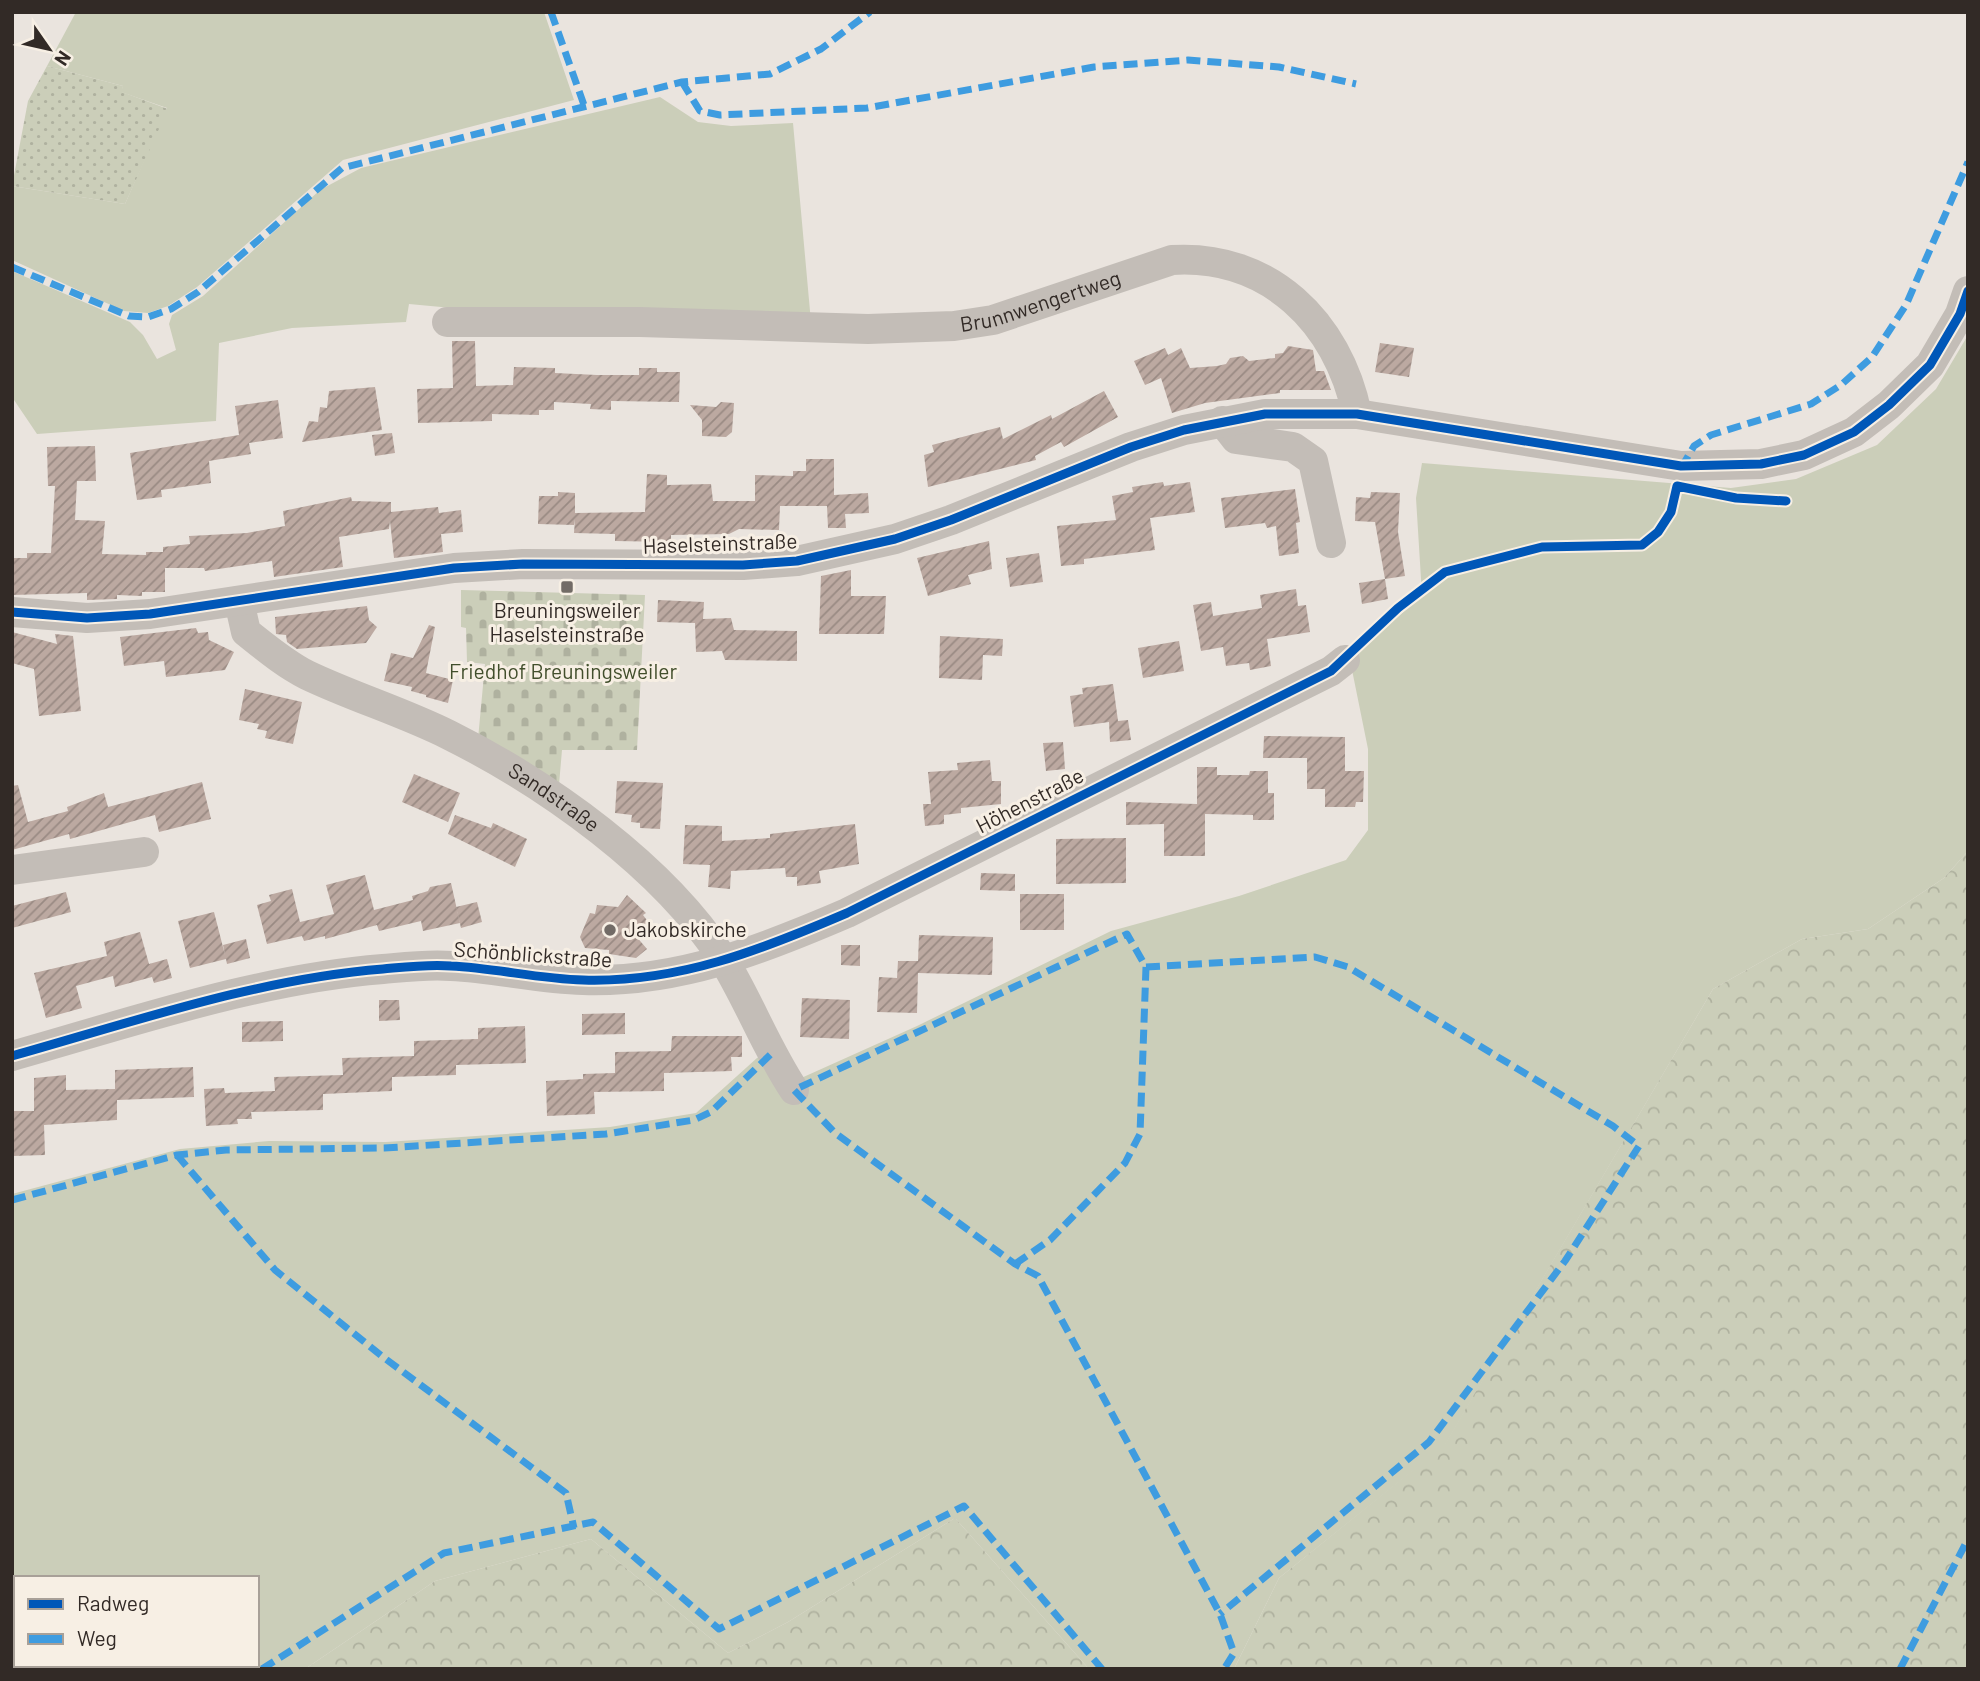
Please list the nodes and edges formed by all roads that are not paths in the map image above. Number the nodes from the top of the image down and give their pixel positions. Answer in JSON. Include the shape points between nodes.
{"nodes":[{"id":1,"x":1968,"y":291,"type":"edge"},
{"id":2,"x":447,"y":322,"type":"dead end"},
{"id":3,"x":1357,"y":414,"type":"junction"},
{"id":4,"x":1222,"y":421,"type":"junction"},
{"id":5,"x":1331,"y":543,"type":"dead end"},
{"id":6,"x":239,"y":601,"type":"junction"},
{"id":7,"x":12,"y":612,"type":"edge"},
{"id":8,"x":1345,"y":660,"type":"dead end"},
{"id":9,"x":144,"y":852,"type":"dead end"},
{"id":10,"x":12,"y":870,"type":"edge"},
{"id":11,"x":724,"y":961,"type":"junction"},
{"id":12,"x":12,"y":1056,"type":"edge"},
{"id":13,"x":794,"y":1090,"type":"dead end"}],
"edges":[{"from":1,"to":3,"type":"street","name":"Haselsteinstraße","via":[[1930,365],[1889,405],[1854,432],[1804,455],[1761,464],[1681,466]]},
{"from":2,"to":3,"type":"street","name":"Brunnwengertweg","via":[[640,322],[822,329],[954,326],[993,320],[1172,260],[1201,259],[1260,277],[1312,318],[1343,364]]},
{"from":3,"to":4,"type":"street","name":"Haselsteinstraße","via":[[1265,414]]},
{"from":4,"to":5,"type":"street","via":[[1236,439],[1293,447],[1313,461]]},
{"from":4,"to":6,"type":"street","name":"Haselsteinstraße","via":[[1131,447],[895,539],[797,561],[453,568]]},
{"from":6,"to":7,"type":"street","name":"Haselsteinstraße","via":[[87,618]]},
{"from":6,"to":11,"type":"street","name":"Sandstraße","via":[[246,632],[305,674],[448,735],[562,801],[660,886]]},
{"from":8,"to":11,"type":"street","name":"Höhenstraße","via":[[847,913]]},
{"from":9,"to":10,"type":"street"},
{"from":11,"to":12,"type":"street","name":"Schönblickstraße","via":[[682,973],[582,980],[450,965],[369,971],[260,988]]},
{"from":11,"to":13,"type":"street","name":"Sandstraße"}]}
